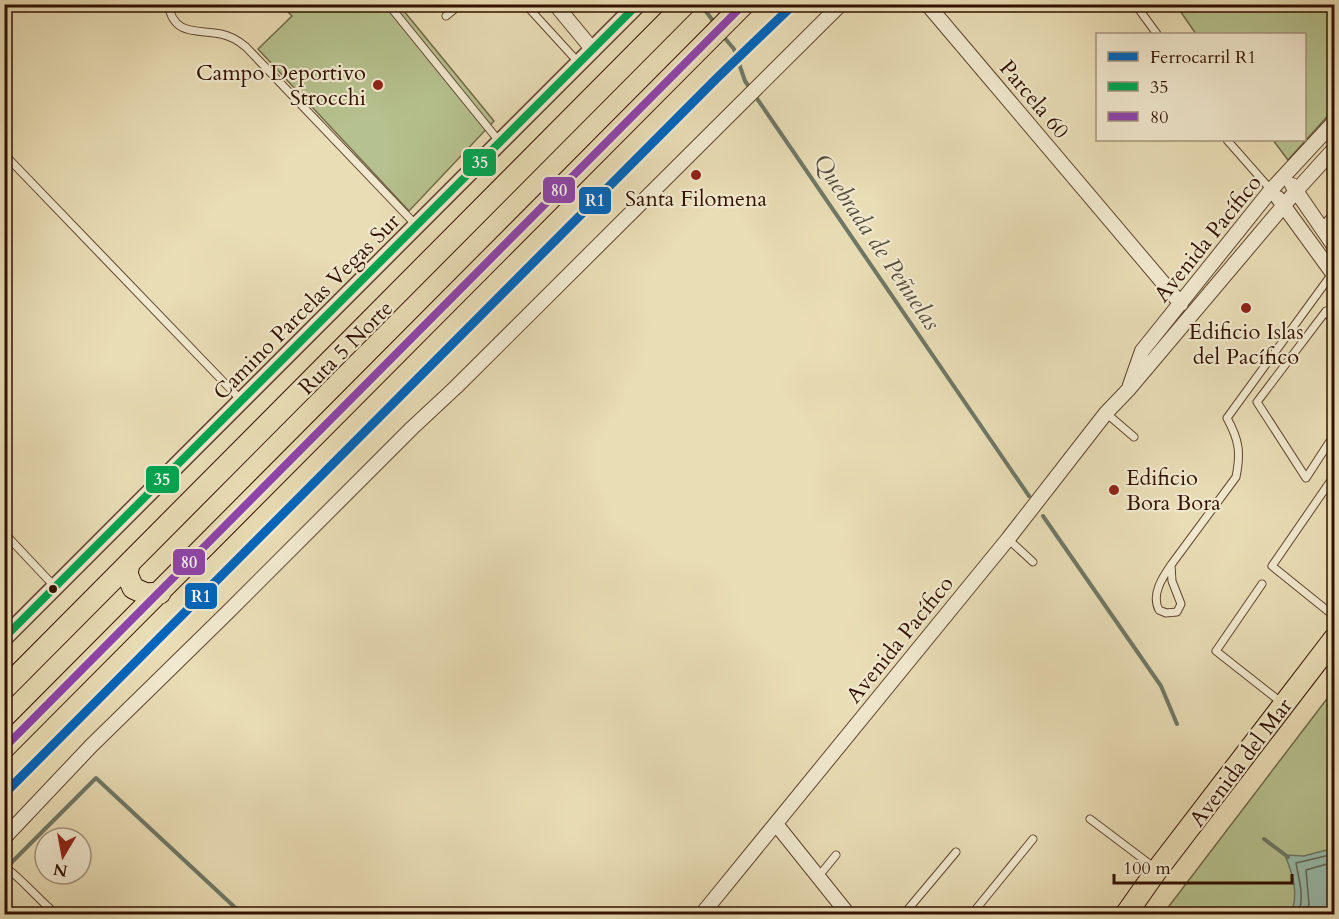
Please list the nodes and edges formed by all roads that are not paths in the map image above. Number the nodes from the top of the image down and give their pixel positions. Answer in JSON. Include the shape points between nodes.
{"nodes":[{"id":1,"x":168,"y":4,"type":"edge"},
{"id":2,"x":388,"y":4,"type":"edge"},
{"id":3,"x":461,"y":4,"type":"edge"},
{"id":4,"x":525,"y":4,"type":"edge"},
{"id":5,"x":555,"y":4,"type":"edge"},
{"id":6,"x":638,"y":4,"type":"edge"},
{"id":7,"x":685,"y":4,"type":"edge"},
{"id":8,"x":744,"y":4,"type":"edge"},
{"id":9,"x":841,"y":4,"type":"edge"},
{"id":10,"x":927,"y":4,"type":"edge"},
{"id":11,"x":1136,"y":4,"type":"edge"},
{"id":12,"x":446,"y":16,"type":"dead end"},
{"id":13,"x":1156,"y":33,"type":"edge"},
{"id":14,"x":593,"y":50,"type":"junction"},
{"id":15,"x":580,"y":63,"type":"junction"},
{"id":16,"x":1335,"y":122,"type":"edge"},
{"id":17,"x":1228,"y":141,"type":"edge"},
{"id":18,"x":500,"y":143,"type":"junction"},
{"id":19,"x":1335,"y":149,"type":"edge"},
{"id":20,"x":4,"y":154,"type":"edge"},
{"id":21,"x":1285,"y":176,"type":"junction"},
{"id":22,"x":1271,"y":190,"type":"junction"},
{"id":23,"x":1296,"y":191,"type":"junction"},
{"id":24,"x":1284,"y":205,"type":"junction"},
{"id":25,"x":1335,"y":213,"type":"edge"},
{"id":26,"x":417,"y":227,"type":"junction"},
{"id":27,"x":1321,"y":228,"type":"junction"},
{"id":28,"x":1335,"y":246,"type":"edge"},
{"id":29,"x":1334,"y":273,"type":"edge"},
{"id":30,"x":1181,"y":304,"type":"junction"},
{"id":31,"x":1335,"y":323,"type":"edge"},
{"id":32,"x":1128,"y":390,"type":"junction"},
{"id":33,"x":242,"y":401,"type":"junction"},
{"id":34,"x":1106,"y":413,"type":"junction"},
{"id":35,"x":1335,"y":435,"type":"edge"},
{"id":36,"x":1134,"y":437,"type":"dead end"},
{"id":37,"x":1335,"y":476,"type":"edge"},
{"id":38,"x":4,"y":531,"type":"edge"},
{"id":39,"x":1008,"y":539,"type":"junction"},
{"id":40,"x":1033,"y":562,"type":"dead end"},
{"id":41,"x":129,"y":564,"type":"junction"},
{"id":42,"x":1171,"y":565,"type":"junction"},
{"id":43,"x":1262,"y":584,"type":"dead end"},
{"id":44,"x":55,"y":588,"type":"junction"},
{"id":45,"x":160,"y":593,"type":"junction"},
{"id":46,"x":1335,"y":616,"type":"edge"},
{"id":47,"x":4,"y":638,"type":"edge"},
{"id":48,"x":1335,"y":639,"type":"edge"},
{"id":49,"x":4,"y":689,"type":"edge"},
{"id":50,"x":1284,"y":704,"type":"junction"},
{"id":51,"x":4,"y":748,"type":"edge"},
{"id":52,"x":1090,"y":819,"type":"dead end"},
{"id":53,"x":776,"y":824,"type":"junction"},
{"id":54,"x":4,"y":838,"type":"edge"},
{"id":55,"x":1033,"y":839,"type":"dead end"},
{"id":56,"x":956,"y":852,"type":"dead end"},
{"id":57,"x":836,"y":855,"type":"dead end"},
{"id":58,"x":4,"y":866,"type":"edge"},
{"id":59,"x":1157,"y":870,"type":"junction"},
{"id":60,"x":818,"y":877,"type":"junction"},
{"id":61,"x":56,"y":915,"type":"edge"},
{"id":62,"x":702,"y":915,"type":"edge"},
{"id":63,"x":848,"y":915,"type":"edge"},
{"id":64,"x":904,"y":915,"type":"edge"},
{"id":65,"x":972,"y":915,"type":"edge"},
{"id":66,"x":1126,"y":915,"type":"edge"}],
"edges":[{"from":1,"to":26,"type":"lane","via":[[182,27],[227,35],[246,47]]},
{"from":2,"to":18,"type":"lane"},
{"from":3,"to":12,"type":"lane"},
{"from":4,"to":15,"type":"lane"},
{"from":5,"to":14,"type":"street"},
{"from":6,"to":14,"type":"street","name":"Camino Parcelas Vegas Sur"},
{"from":7,"to":41,"type":"main road","name":"Ruta 5 Norte"},
{"from":8,"to":45,"type":"main road","name":"Ruta 5 Norte"},
{"from":9,"to":54,"type":"street","via":[[91,746]]},
{"from":10,"to":30,"type":"street","name":"Parcela 60"},
{"from":11,"to":13,"type":"lane"},
{"from":14,"to":15,"type":"street","name":"Camino Parcelas Vegas Sur"},
{"from":15,"to":18,"type":"street","name":"Camino Parcelas Vegas Sur"},
{"from":16,"to":21,"type":"street","name":"Avenida Pacífico"},
{"from":17,"to":22,"type":"lane"},
{"from":18,"to":26,"type":"street","name":"Camino Parcelas Vegas Sur"},
{"from":19,"to":23,"type":"street","name":"Avenida Pacífico"},
{"from":20,"to":33,"type":"lane"},
{"from":21,"to":22,"type":"street","name":"Avenida Pacífico"},
{"from":21,"to":23,"type":"street"},
{"from":22,"to":24,"type":"street"},
{"from":22,"to":30,"type":"street","name":"Avenida Pacífico"},
{"from":23,"to":24,"type":"street","name":"Avenida Pacífico"},
{"from":23,"to":27,"type":"street"},
{"from":24,"to":29,"type":"street"},
{"from":24,"to":32,"type":"street","name":"Avenida Pacífico"},
{"from":25,"to":27,"type":"lane"},
{"from":26,"to":33,"type":"street","name":"Camino Parcelas Vegas Sur"},
{"from":27,"to":28,"type":"street"},
{"from":29,"to":42,"type":"lane","via":[[1227,418],[1238,437],[1240,459],[1236,477]]},
{"from":30,"to":32,"type":"street","name":"Avenida Pacífico","via":[[1142,351]]},
{"from":31,"to":35,"type":"lane","via":[[1326,311],[1257,402],[1306,478]]},
{"from":32,"to":34,"type":"street","name":"Avenida Pacífico"},
{"from":33,"to":44,"type":"street","name":"Camino Parcelas Vegas Sur"},
{"from":34,"to":36,"type":"lane"},
{"from":34,"to":39,"type":"street","name":"Avenida Pacífico"},
{"from":37,"to":46,"type":"lane","via":[[1272,566]]},
{"from":38,"to":44,"type":"lane"},
{"from":39,"to":40,"type":"lane"},
{"from":39,"to":53,"type":"street","name":"Avenida Pacífico"},
{"from":41,"to":45,"type":"main road","via":[[128,580],[133,588],[140,594]]},
{"from":41,"to":49,"type":"main road","name":"Ruta 5 Norte"},
{"from":42,"to":42,"type":"lane","via":[[1157,590],[1155,603],[1166,613],[1177,612],[1181,604],[1172,581]]},
{"from":43,"to":50,"type":"lane","via":[[1216,651]]},
{"from":44,"to":47,"type":"street","name":"Camino Parcelas Vegas Sur"},
{"from":45,"to":51,"type":"main road","name":"Ruta 5 Norte"},
{"from":48,"to":50,"type":"main road","name":"Avenida del Mar"},
{"from":50,"to":59,"type":"main road","name":"Avenida del Mar"},
{"from":52,"to":59,"type":"lane"},
{"from":53,"to":60,"type":"street"},
{"from":53,"to":62,"type":"street","name":"Avenida Pacífico"},
{"from":55,"to":65,"type":"lane"},
{"from":56,"to":64,"type":"lane"},
{"from":57,"to":60,"type":"lane"},
{"from":58,"to":61,"type":"lane"},
{"from":59,"to":66,"type":"main road","name":"Avenida del Mar"},
{"from":60,"to":63,"type":"street"}]}
